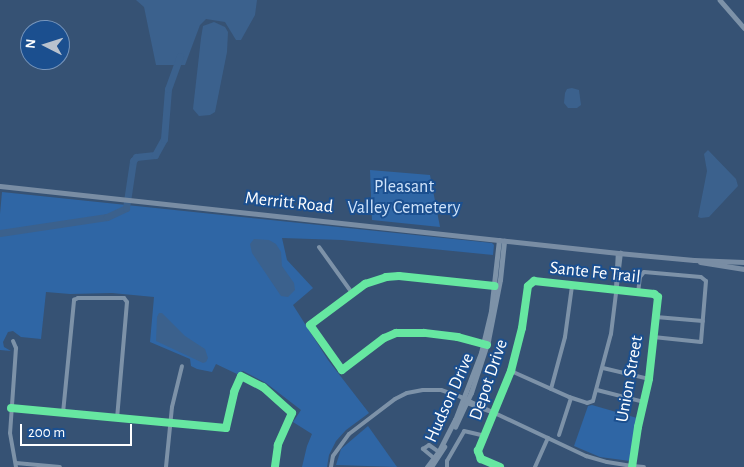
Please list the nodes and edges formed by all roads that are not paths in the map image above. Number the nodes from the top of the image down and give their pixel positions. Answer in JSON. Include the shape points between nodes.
{"nodes":[{"id":1,"x":720,"y":0,"type":"edge"},
{"id":2,"x":744,"y":28,"type":"edge"},
{"id":3,"x":0,"y":186,"type":"edge"},
{"id":4,"x":501,"y":241,"type":"junction"},
{"id":5,"x":319,"y":247,"type":"dead end"},
{"id":6,"x":620,"y":253,"type":"junction"},
{"id":7,"x":694,"y":260,"type":"junction"},
{"id":8,"x":744,"y":262,"type":"edge"},
{"id":9,"x":744,"y":269,"type":"edge"},
{"id":10,"x":529,"y":283,"type":"joint"},
{"id":11,"x":494,"y":286,"type":"junction"},
{"id":12,"x":572,"y":286,"type":"junction"},
{"id":13,"x":616,"y":290,"type":"junction"},
{"id":14,"x":352,"y":293,"type":"junction"},
{"id":15,"x":638,"y":293,"type":"junction"},
{"id":16,"x":658,"y":296,"type":"joint"},
{"id":17,"x":656,"y":317,"type":"junction"},
{"id":18,"x":703,"y":321,"type":"junction"},
{"id":19,"x":653,"y":337,"type":"junction"},
{"id":20,"x":13,"y":341,"type":"dead end"},
{"id":21,"x":485,"y":344,"type":"junction"},
{"id":22,"x":182,"y":366,"type":"dead end"},
{"id":23,"x":603,"y":368,"type":"junction"},
{"id":24,"x":511,"y":371,"type":"junction"},
{"id":25,"x":649,"y":379,"type":"junction"},
{"id":26,"x":551,"y":389,"type":"junction"},
{"id":27,"x":597,"y":390,"type":"junction"},
{"id":28,"x":571,"y":398,"type":"junction"},
{"id":29,"x":466,"y":401,"type":"junction"},
{"id":30,"x":644,"y":402,"type":"junction"},
{"id":31,"x":10,"y":408,"type":"junction"},
{"id":32,"x":495,"y":413,"type":"junction"},
{"id":33,"x":64,"y":414,"type":"junction"},
{"id":34,"x":116,"y":419,"type":"junction"},
{"id":35,"x":170,"y":423,"type":"junction"},
{"id":36,"x":559,"y":435,"type":"dead end"},
{"id":37,"x":485,"y":436,"type":"junction"},
{"id":38,"x":548,"y":438,"type":"junction"},
{"id":39,"x":440,"y":452,"type":"junction"},
{"id":40,"x":435,"y":460,"type":"junction"},
{"id":41,"x":16,"y":465,"type":"edge"},
{"id":42,"x":446,"y":466,"type":"edge"},
{"id":43,"x":60,"y":467,"type":"edge"},
{"id":44,"x":166,"y":467,"type":"edge"},
{"id":45,"x":275,"y":467,"type":"edge"},
{"id":46,"x":331,"y":467,"type":"edge"},
{"id":47,"x":427,"y":467,"type":"edge"},
{"id":48,"x":431,"y":467,"type":"edge"},
{"id":49,"x":500,"y":467,"type":"edge"},
{"id":50,"x":535,"y":467,"type":"edge"},
{"id":51,"x":632,"y":467,"type":"edge"},
{"id":52,"x":643,"y":467,"type":"edge"}],
"edges":[{"from":1,"to":2,"type":"street"},
{"from":3,"to":4,"type":"main road","name":"Merritt Road"},
{"from":4,"to":6,"type":"main road","name":"Merritt Road"},
{"from":4,"to":11,"type":"street","name":"Hudson Drive"},
{"from":4,"to":21,"type":"street","name":"Hudson Drive","via":[[500,280]]},
{"from":5,"to":14,"type":"street"},
{"from":6,"to":7,"type":"main road","name":"Merritt Road"},
{"from":6,"to":13,"type":"street"},
{"from":7,"to":8,"type":"main road","name":"Merritt Road"},
{"from":7,"to":9,"type":"main road","name":"Merritt Road"},
{"from":10,"to":12,"type":"street","name":"Sante Fe Trail"},
{"from":10,"to":24,"type":"street","name":"Depot Drive"},
{"from":11,"to":14,"type":"street","via":[[399,276],[370,282]]},
{"from":11,"to":21,"type":"street","name":"Hudson Drive"},
{"from":12,"to":13,"type":"street","name":"Sante Fe Trail"},
{"from":12,"to":26,"type":"street","via":[[565,337]]},
{"from":13,"to":15,"type":"street","name":"Sante Fe Trail"},
{"from":13,"to":23,"type":"street"},
{"from":14,"to":21,"type":"street","via":[[310,325],[342,370],[384,338],[396,334],[424,333]]},
{"from":15,"to":16,"type":"street","name":"Sante Fe Trail"},
{"from":15,"to":18,"type":"street","via":[[644,272],[703,277],[707,283]]},
{"from":16,"to":17,"type":"street","name":"Union Street"},
{"from":17,"to":18,"type":"street"},
{"from":17,"to":19,"type":"street","name":"Union Street"},
{"from":18,"to":19,"type":"street","via":[[701,342]]},
{"from":19,"to":25,"type":"street","name":"Union Street"},
{"from":20,"to":31,"type":"street","via":[[16,348]]},
{"from":21,"to":29,"type":"street","name":"Hudson Drive"},
{"from":22,"to":35,"type":"street"},
{"from":23,"to":25,"type":"street"},
{"from":23,"to":27,"type":"street"},
{"from":24,"to":26,"type":"street"},
{"from":24,"to":32,"type":"street","name":"Depot Drive"},
{"from":25,"to":30,"type":"street","name":"Union Street"},
{"from":26,"to":28,"type":"street"},
{"from":27,"to":28,"type":"street","via":[[592,402]]},
{"from":27,"to":30,"type":"street"},
{"from":28,"to":36,"type":"street"},
{"from":29,"to":32,"type":"street"},
{"from":29,"to":39,"type":"street","name":"Hudson Drive"},
{"from":29,"to":46,"type":"street","via":[[441,390],[407,393],[349,434],[333,456]]},
{"from":30,"to":51,"type":"street","name":"Union Street"},
{"from":31,"to":33,"type":"street"},
{"from":31,"to":41,"type":"street","via":[[10,433]]},
{"from":32,"to":37,"type":"street","name":"Depot Drive"},
{"from":32,"to":38,"type":"street"},
{"from":33,"to":34,"type":"street"},
{"from":33,"to":34,"type":"street","via":[[76,298],[126,300]]},
{"from":34,"to":35,"type":"street"},
{"from":35,"to":44,"type":"street"},
{"from":35,"to":45,"type":"street","via":[[226,428],[241,376],[263,387],[292,413],[278,446]]},
{"from":37,"to":42,"type":"street","via":[[464,431]]},
{"from":37,"to":49,"type":"street","name":"Depot Drive","via":[[479,456]]},
{"from":38,"to":50,"type":"street"},
{"from":38,"to":51,"type":"street","via":[[597,460]]},
{"from":39,"to":40,"type":"street","name":"Hudson Drive"},
{"from":39,"to":40,"type":"street","via":[[429,445],[423,449]]},
{"from":40,"to":47,"type":"street","name":"Hudson Drive"},
{"from":40,"to":48,"type":"street","name":"Hudson Drive"},
{"from":41,"to":43,"type":"street"},
{"from":51,"to":52,"type":"street"}]}
